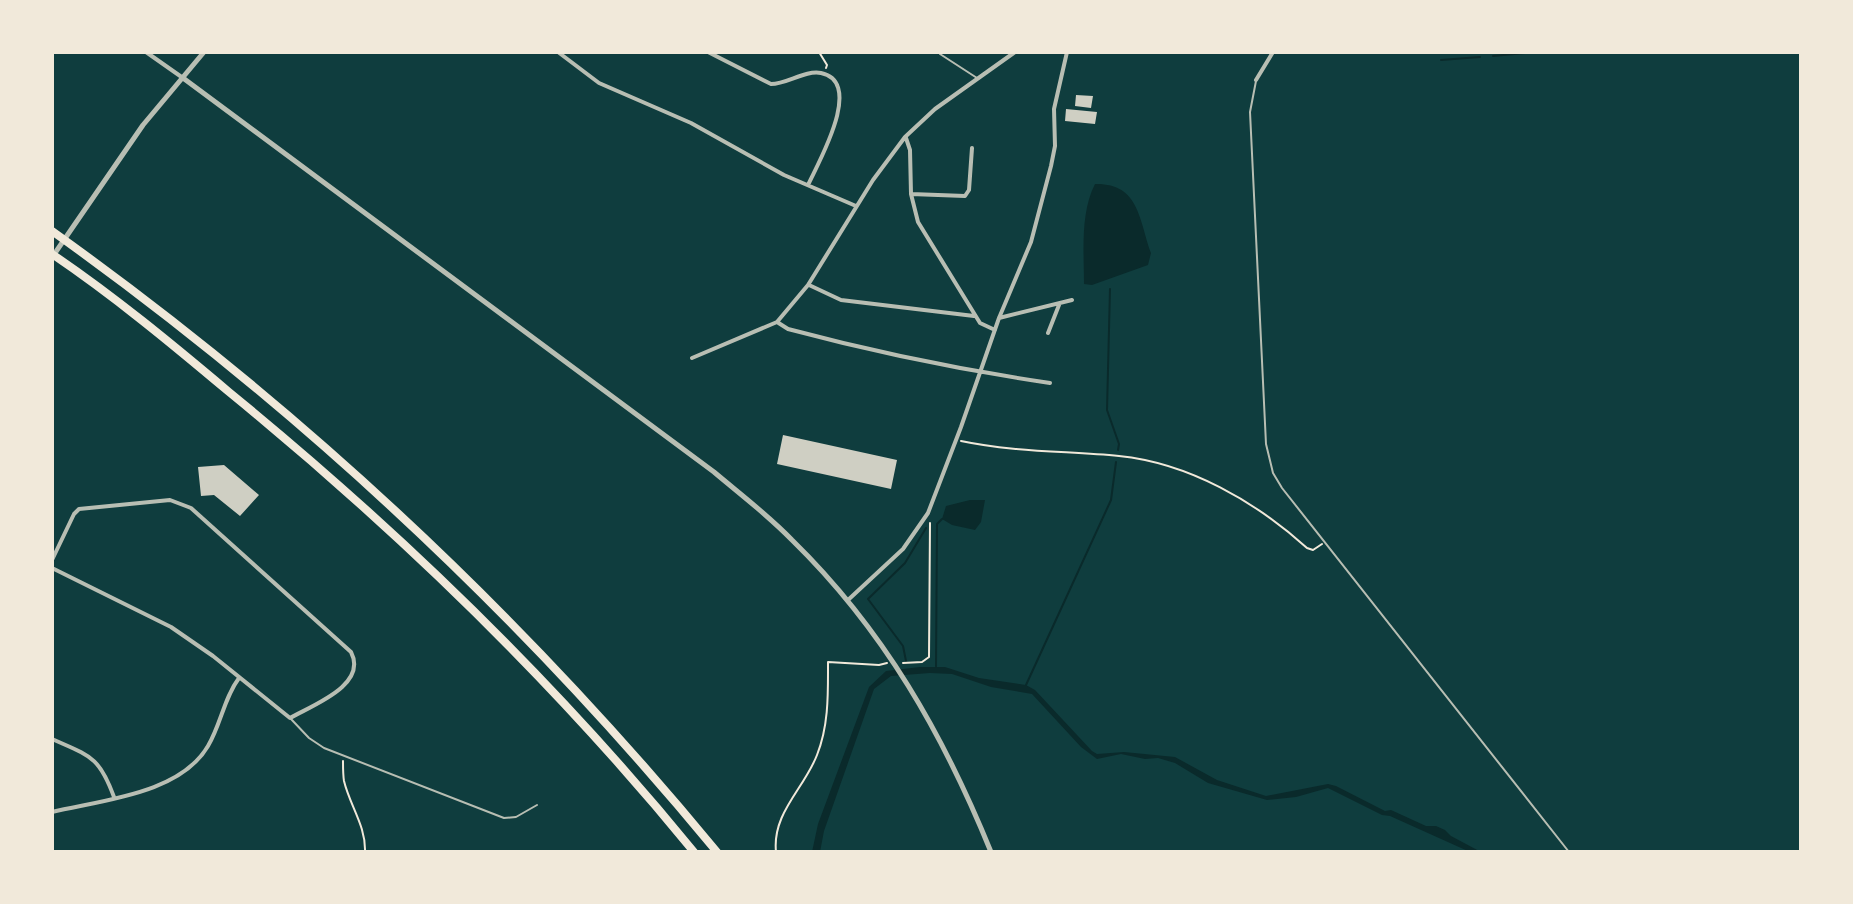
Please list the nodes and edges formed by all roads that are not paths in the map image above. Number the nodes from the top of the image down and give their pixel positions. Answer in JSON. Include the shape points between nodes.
{"nodes":[{"id":1,"x":146,"y":52,"type":"edge"},
{"id":2,"x":204,"y":52,"type":"edge"},
{"id":3,"x":558,"y":52,"type":"edge"},
{"id":4,"x":708,"y":52,"type":"edge"},
{"id":5,"x":1015,"y":52,"type":"edge"},
{"id":6,"x":1067,"y":52,"type":"edge"},
{"id":7,"x":1273,"y":52,"type":"edge"},
{"id":8,"x":1422,"y":52,"type":"edge"},
{"id":9,"x":1448,"y":53,"type":"edge"},
{"id":10,"x":940,"y":54,"type":"edge"},
{"id":11,"x":183,"y":78,"type":"junction"},
{"id":12,"x":978,"y":78,"type":"junction"},
{"id":13,"x":1256,"y":80,"type":"joint"},
{"id":14,"x":905,"y":137,"type":"junction"},
{"id":15,"x":972,"y":148,"type":"dead end"},
{"id":16,"x":808,"y":185,"type":"junction"},
{"id":17,"x":911,"y":194,"type":"junction"},
{"id":18,"x":856,"y":206,"type":"junction"},
{"id":19,"x":52,"y":231,"type":"edge"},
{"id":20,"x":55,"y":254,"type":"edge"},
{"id":21,"x":808,"y":285,"type":"junction"},
{"id":22,"x":1072,"y":300,"type":"dead end"},
{"id":23,"x":1059,"y":305,"type":"junction"},
{"id":24,"x":974,"y":316,"type":"junction"},
{"id":25,"x":999,"y":318,"type":"junction"},
{"id":26,"x":777,"y":322,"type":"junction"},
{"id":27,"x":995,"y":330,"type":"junction"},
{"id":28,"x":1048,"y":333,"type":"dead end"},
{"id":29,"x":692,"y":358,"type":"dead end"},
{"id":30,"x":980,"y":373,"type":"junction"},
{"id":31,"x":1050,"y":383,"type":"dead end"},
{"id":32,"x":52,"y":560,"type":"edge"},
{"id":33,"x":52,"y":568,"type":"edge"},
{"id":34,"x":848,"y":600,"type":"junction"},
{"id":35,"x":239,"y":678,"type":"junction"},
{"id":36,"x":290,"y":718,"type":"junction"},
{"id":37,"x":52,"y":739,"type":"edge"},
{"id":38,"x":114,"y":797,"type":"junction"},
{"id":39,"x":537,"y":805,"type":"dead end"},
{"id":40,"x":52,"y":812,"type":"edge"},
{"id":41,"x":694,"y":852,"type":"edge"},
{"id":42,"x":717,"y":852,"type":"edge"},
{"id":43,"x":991,"y":852,"type":"edge"},
{"id":44,"x":1569,"y":852,"type":"edge"}],
"edges":[{"from":1,"to":11,"type":"street"},
{"from":2,"to":11,"type":"street"},
{"from":3,"to":16,"type":"street","via":[[599,83],[691,123]]},
{"from":4,"to":16,"type":"street","via":[[771,84],[814,73],[830,78],[840,107]]},
{"from":5,"to":12,"type":"street"},
{"from":6,"to":25,"type":"street","via":[[1055,99],[1048,181],[1031,242]]},
{"from":7,"to":13,"type":"street"},
{"from":8,"to":9,"type":"lane"},
{"from":10,"to":12,"type":"lane"},
{"from":11,"to":20,"type":"street","via":[[129,143]]},
{"from":11,"to":34,"type":"street","via":[[653,426],[762,512]]},
{"from":12,"to":14,"type":"street"},
{"from":13,"to":44,"type":"lane","via":[[1250,112],[1267,456],[1282,488]]},
{"from":14,"to":17,"type":"street"},
{"from":14,"to":18,"type":"street"},
{"from":15,"to":17,"type":"street","via":[[965,196]]},
{"from":16,"to":18,"type":"street"},
{"from":17,"to":24,"type":"street","via":[[922,231]]},
{"from":18,"to":21,"type":"street"},
{"from":19,"to":42,"type":"highway","via":[[246,381],[413,527],[565,679]]},
{"from":20,"to":41,"type":"highway","via":[[269,424],[385,526],[526,663]]},
{"from":21,"to":24,"type":"street","via":[[841,300]]},
{"from":21,"to":26,"type":"street"},
{"from":22,"to":23,"type":"street"},
{"from":23,"to":25,"type":"street"},
{"from":23,"to":28,"type":"street"},
{"from":24,"to":27,"type":"street"},
{"from":25,"to":27,"type":"street"},
{"from":26,"to":29,"type":"street"},
{"from":26,"to":30,"type":"street","via":[[814,336]]},
{"from":27,"to":30,"type":"street"},
{"from":30,"to":31,"type":"street"},
{"from":30,"to":34,"type":"street","via":[[928,513],[903,549]]},
{"from":32,"to":36,"type":"street","via":[[79,509],[170,500],[191,508],[354,657],[355,672],[348,681]]},
{"from":33,"to":35,"type":"street","via":[[159,620]]},
{"from":34,"to":43,"type":"street","via":[[921,703]]},
{"from":35,"to":36,"type":"street"},
{"from":35,"to":38,"type":"street","via":[[211,740],[189,768],[167,782]]},
{"from":36,"to":39,"type":"lane","via":[[316,743],[504,818]]},
{"from":37,"to":38,"type":"street","via":[[98,763]]},
{"from":38,"to":40,"type":"street"}]}
